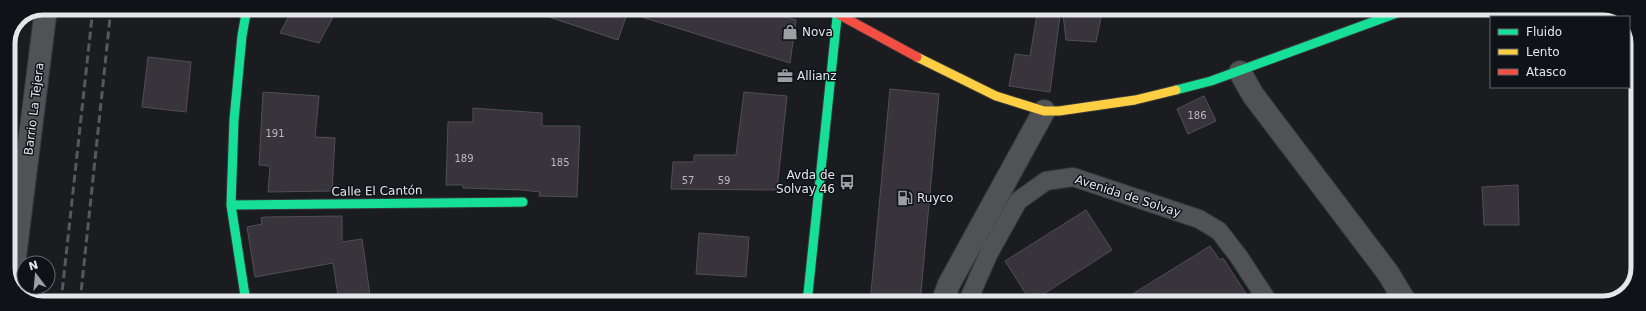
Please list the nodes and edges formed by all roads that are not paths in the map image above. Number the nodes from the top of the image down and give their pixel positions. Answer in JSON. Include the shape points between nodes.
{"nodes":[{"id":1,"x":45,"y":15,"type":"edge"},
{"id":2,"x":246,"y":15,"type":"edge"},
{"id":3,"x":838,"y":15,"type":"edge"},
{"id":4,"x":845,"y":15,"type":"edge"},
{"id":5,"x":1392,"y":15,"type":"edge"},
{"id":6,"x":1240,"y":72,"type":"junction"},
{"id":7,"x":1044,"y":111,"type":"junction"},
{"id":8,"x":523,"y":202,"type":"dead end"},
{"id":9,"x":231,"y":205,"type":"junction"},
{"id":10,"x":15,"y":257,"type":"edge"},
{"id":11,"x":245,"y":296,"type":"edge"},
{"id":12,"x":808,"y":296,"type":"edge"},
{"id":13,"x":945,"y":296,"type":"edge"},
{"id":14,"x":969,"y":296,"type":"edge"},
{"id":15,"x":1264,"y":296,"type":"edge"},
{"id":16,"x":1402,"y":296,"type":"edge"}],
"edges":[{"from":1,"to":10,"type":"street","name":"Barrio La Tejera"},
{"from":2,"to":9,"type":"main road","via":[[234,120]]},
{"from":3,"to":12,"type":"main road"},
{"from":4,"to":7,"type":"main road","via":[[938,68],[996,96]]},
{"from":5,"to":6,"type":"main road"},
{"from":6,"to":7,"type":"main road","via":[[1135,100]]},
{"from":6,"to":16,"type":"street","via":[[1253,95],[1383,266]]},
{"from":7,"to":13,"type":"street"},
{"from":8,"to":9,"type":"main road","name":"Calle El Cantón"},
{"from":9,"to":11,"type":"main road"},
{"from":14,"to":15,"type":"lane","name":"Avenida de Solvay","via":[[989,253],[1018,201],[1046,181],[1072,177],[1199,219],[1219,232]]}]}
